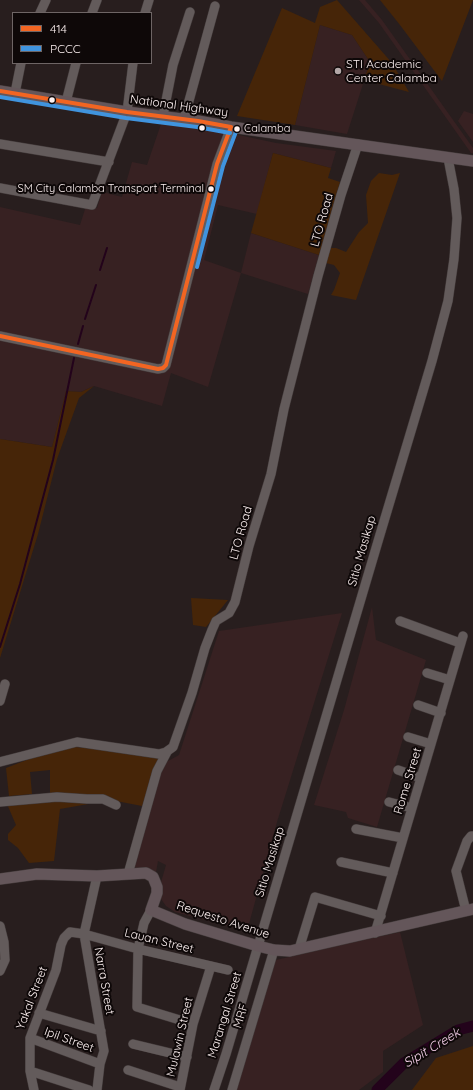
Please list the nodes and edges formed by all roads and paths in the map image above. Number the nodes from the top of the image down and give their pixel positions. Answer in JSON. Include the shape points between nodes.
{"nodes":[{"id":1,"x":46,"y":0,"type":"edge"},
{"id":2,"x":97,"y":0,"type":"edge"},
{"id":3,"x":149,"y":0,"type":"edge"},
{"id":4,"x":215,"y":6,"type":"dead end"},
{"id":5,"x":40,"y":12,"type":"edge"},
{"id":6,"x":92,"y":12,"type":"edge"},
{"id":7,"x":145,"y":12,"type":"edge"},
{"id":8,"x":190,"y":12,"type":"dead end"},
{"id":9,"x":21,"y":64,"type":"edge"},
{"id":10,"x":76,"y":64,"type":"edge"},
{"id":11,"x":133,"y":64,"type":"edge"},
{"id":12,"x":0,"y":91,"type":"edge"},
{"id":13,"x":15,"y":93,"type":"junction"},
{"id":14,"x":66,"y":102,"type":"junction"},
{"id":15,"x":127,"y":112,"type":"junction"},
{"id":16,"x":163,"y":116,"type":"junction"},
{"id":17,"x":184,"y":119,"type":"junction"},
{"id":18,"x":231,"y":127,"type":"junction"},
{"id":19,"x":0,"y":144,"type":"edge"},
{"id":20,"x":358,"y":144,"type":"junction"},
{"id":21,"x":448,"y":158,"type":"junction"},
{"id":22,"x":473,"y":161,"type":"edge"},
{"id":23,"x":109,"y":162,"type":"junction"},
{"id":24,"x":0,"y":188,"type":"edge"},
{"id":25,"x":0,"y":336,"type":"edge"},
{"id":26,"x":400,"y":621,"type":"dead end"},
{"id":27,"x":427,"y":673,"type":"dead end"},
{"id":28,"x":450,"y":680,"type":"junction"},
{"id":29,"x":6,"y":684,"type":"dead end"},
{"id":30,"x":0,"y":701,"type":"edge"},
{"id":31,"x":418,"y":705,"type":"dead end"},
{"id":32,"x":441,"y":713,"type":"junction"},
{"id":33,"x":408,"y":737,"type":"dead end"},
{"id":34,"x":431,"y":744,"type":"junction"},
{"id":35,"x":163,"y":753,"type":"junction"},
{"id":36,"x":0,"y":762,"type":"edge"},
{"id":37,"x":398,"y":770,"type":"dead end"},
{"id":38,"x":421,"y":778,"type":"junction"},
{"id":39,"x":0,"y":802,"type":"edge"},
{"id":40,"x":389,"y":802,"type":"dead end"},
{"id":41,"x":116,"y":805,"type":"dead end"},
{"id":42,"x":412,"y":808,"type":"junction"},
{"id":43,"x":356,"y":829,"type":"dead end"},
{"id":44,"x":473,"y":836,"type":"edge"},
{"id":45,"x":403,"y":838,"type":"junction"},
{"id":46,"x":341,"y":862,"type":"dead end"},
{"id":47,"x":393,"y":873,"type":"junction"},
{"id":48,"x":125,"y":874,"type":"junction"},
{"id":49,"x":97,"y":876,"type":"junction"},
{"id":50,"x":0,"y":879,"type":"edge"},
{"id":51,"x":151,"y":910,"type":"junction"},
{"id":52,"x":469,"y":910,"type":"edge"},
{"id":53,"x":381,"y":916,"type":"junction"},
{"id":54,"x":0,"y":926,"type":"edge"},
{"id":55,"x":375,"y":933,"type":"junction"},
{"id":56,"x":84,"y":934,"type":"junction"},
{"id":57,"x":258,"y":946,"type":"junction"},
{"id":58,"x":138,"y":949,"type":"junction"},
{"id":59,"x":300,"y":949,"type":"junction"},
{"id":60,"x":274,"y":950,"type":"junction"},
{"id":61,"x":211,"y":966,"type":"junction"},
{"id":62,"x":228,"y":970,"type":"dead end"},
{"id":63,"x":0,"y":971,"type":"edge"},
{"id":64,"x":39,"y":1013,"type":"junction"},
{"id":65,"x":193,"y":1024,"type":"junction"},
{"id":66,"x":101,"y":1031,"type":"junction"},
{"id":67,"x":30,"y":1038,"type":"junction"},
{"id":68,"x":133,"y":1044,"type":"dead end"},
{"id":69,"x":187,"y":1057,"type":"junction"},
{"id":70,"x":100,"y":1064,"type":"junction"},
{"id":71,"x":128,"y":1070,"type":"dead end"},
{"id":72,"x":30,"y":1071,"type":"junction"},
{"id":73,"x":180,"y":1089,"type":"edge"},
{"id":74,"x":34,"y":1090,"type":"edge"},
{"id":75,"x":89,"y":1090,"type":"edge"},
{"id":76,"x":97,"y":1090,"type":"edge"},
{"id":77,"x":214,"y":1090,"type":"edge"},
{"id":78,"x":232,"y":1090,"type":"edge"}],
"edges":[{"from":1,"to":5,"type":"street"},
{"from":2,"to":6,"type":"street"},
{"from":3,"to":7,"type":"street"},
{"from":4,"to":17,"type":"street"},
{"from":8,"to":16,"type":"street","via":[[173,65]]},
{"from":9,"to":13,"type":"street"},
{"from":10,"to":14,"type":"street"},
{"from":11,"to":15,"type":"street"},
{"from":12,"to":13,"type":"main road","name":"National Highway"},
{"from":13,"to":14,"type":"main road","name":"National Highway"},
{"from":14,"to":15,"type":"main road","name":"National Highway"},
{"from":15,"to":16,"type":"main road","name":"National Highway"},
{"from":15,"to":23,"type":"street"},
{"from":16,"to":17,"type":"main road","name":"National Highway"},
{"from":17,"to":18,"type":"main road","name":"National Highway"},
{"from":18,"to":20,"type":"main road","name":"National Highway"},
{"from":18,"to":25,"type":"street","via":[[218,164],[166,365],[163,368]]},
{"from":19,"to":23,"type":"street"},
{"from":20,"to":21,"type":"main road","name":"National Highway"},
{"from":20,"to":35,"type":"street","name":"LTO Road","via":[[318,276],[270,474],[235,602],[229,612],[216,621],[173,747]]},
{"from":21,"to":22,"type":"main road","name":"National Highway"},
{"from":21,"to":57,"type":"street","name":"Sitio Masikap","via":[[457,218],[448,301]]},
{"from":23,"to":24,"type":"street","via":[[92,204]]},
{"from":26,"to":28,"type":"street","name":"Rome Street","via":[[462,640]]},
{"from":27,"to":28,"type":"street"},
{"from":28,"to":32,"type":"street","name":"Rome Street"},
{"from":29,"to":30,"type":"street"},
{"from":31,"to":32,"type":"street"},
{"from":32,"to":34,"type":"street","name":"Rome Street"},
{"from":33,"to":34,"type":"street"},
{"from":34,"to":38,"type":"street","name":"Rome Street"},
{"from":35,"to":36,"type":"street","via":[[77,742]]},
{"from":35,"to":48,"type":"street","name":"LTO Road"},
{"from":37,"to":38,"type":"street"},
{"from":38,"to":42,"type":"street","name":"Rome Street"},
{"from":39,"to":41,"type":"street","via":[[57,797],[103,799]]},
{"from":40,"to":42,"type":"street"},
{"from":42,"to":45,"type":"street","name":"Rome Street"},
{"from":43,"to":45,"type":"street"},
{"from":44,"to":52,"type":"street","via":[[467,841],[456,871]]},
{"from":45,"to":47,"type":"street","name":"Rome Street"},
{"from":46,"to":47,"type":"street"},
{"from":47,"to":53,"type":"street","name":"Rome Street"},
{"from":48,"to":49,"type":"main road"},
{"from":48,"to":51,"type":"main road","via":[[146,873],[155,880],[157,893]]},
{"from":49,"to":50,"type":"main road","via":[[37,874]]},
{"from":49,"to":56,"type":"street","name":"Narra Street"},
{"from":51,"to":57,"type":"main road","name":"Requesto Avenue","via":[[185,924]]},
{"from":51,"to":58,"type":"street","via":[[144,923]]},
{"from":52,"to":55,"type":"main road","name":"Requesto Avenue"},
{"from":53,"to":55,"type":"street","name":"Rome Street"},
{"from":53,"to":59,"type":"street","via":[[315,897]]},
{"from":54,"to":63,"type":"street","via":[[5,960]]},
{"from":55,"to":59,"type":"main road","name":"Requesto Avenue"},
{"from":56,"to":58,"type":"street","name":"Lauan Street"},
{"from":56,"to":64,"type":"street","name":"Yakal Street","via":[[70,932],[64,938],[54,977]]},
{"from":56,"to":66,"type":"street","name":"Narra Street"},
{"from":57,"to":60,"type":"main road","name":"Requesto Avenue"},
{"from":57,"to":77,"type":"street","name":"Marangal Street"},
{"from":58,"to":61,"type":"street","name":"Lauan Street"},
{"from":58,"to":65,"type":"street","via":[[137,1007]]},
{"from":59,"to":60,"type":"main road","name":"Requesto Avenue"},
{"from":60,"to":78,"type":"street","name":"MRF"},
{"from":61,"to":62,"type":"street","name":"Lauan Street"},
{"from":61,"to":65,"type":"street","name":"Mulawin Street"},
{"from":64,"to":66,"type":"street"},
{"from":64,"to":67,"type":"street","name":"Yakal Street"},
{"from":65,"to":69,"type":"street","name":"Mulawin Street"},
{"from":66,"to":70,"type":"street","name":"Narra Street","via":[[104,1051]]},
{"from":67,"to":70,"type":"street","name":"Ipil Street"},
{"from":67,"to":72,"type":"street","name":"Yakal Street"},
{"from":68,"to":69,"type":"street"},
{"from":69,"to":73,"type":"street","name":"Mulawin Street"},
{"from":70,"to":76,"type":"street","name":"Narra Street"},
{"from":71,"to":73,"type":"street"},
{"from":72,"to":74,"type":"street","name":"Yakal Street"},
{"from":72,"to":75,"type":"street"}]}
